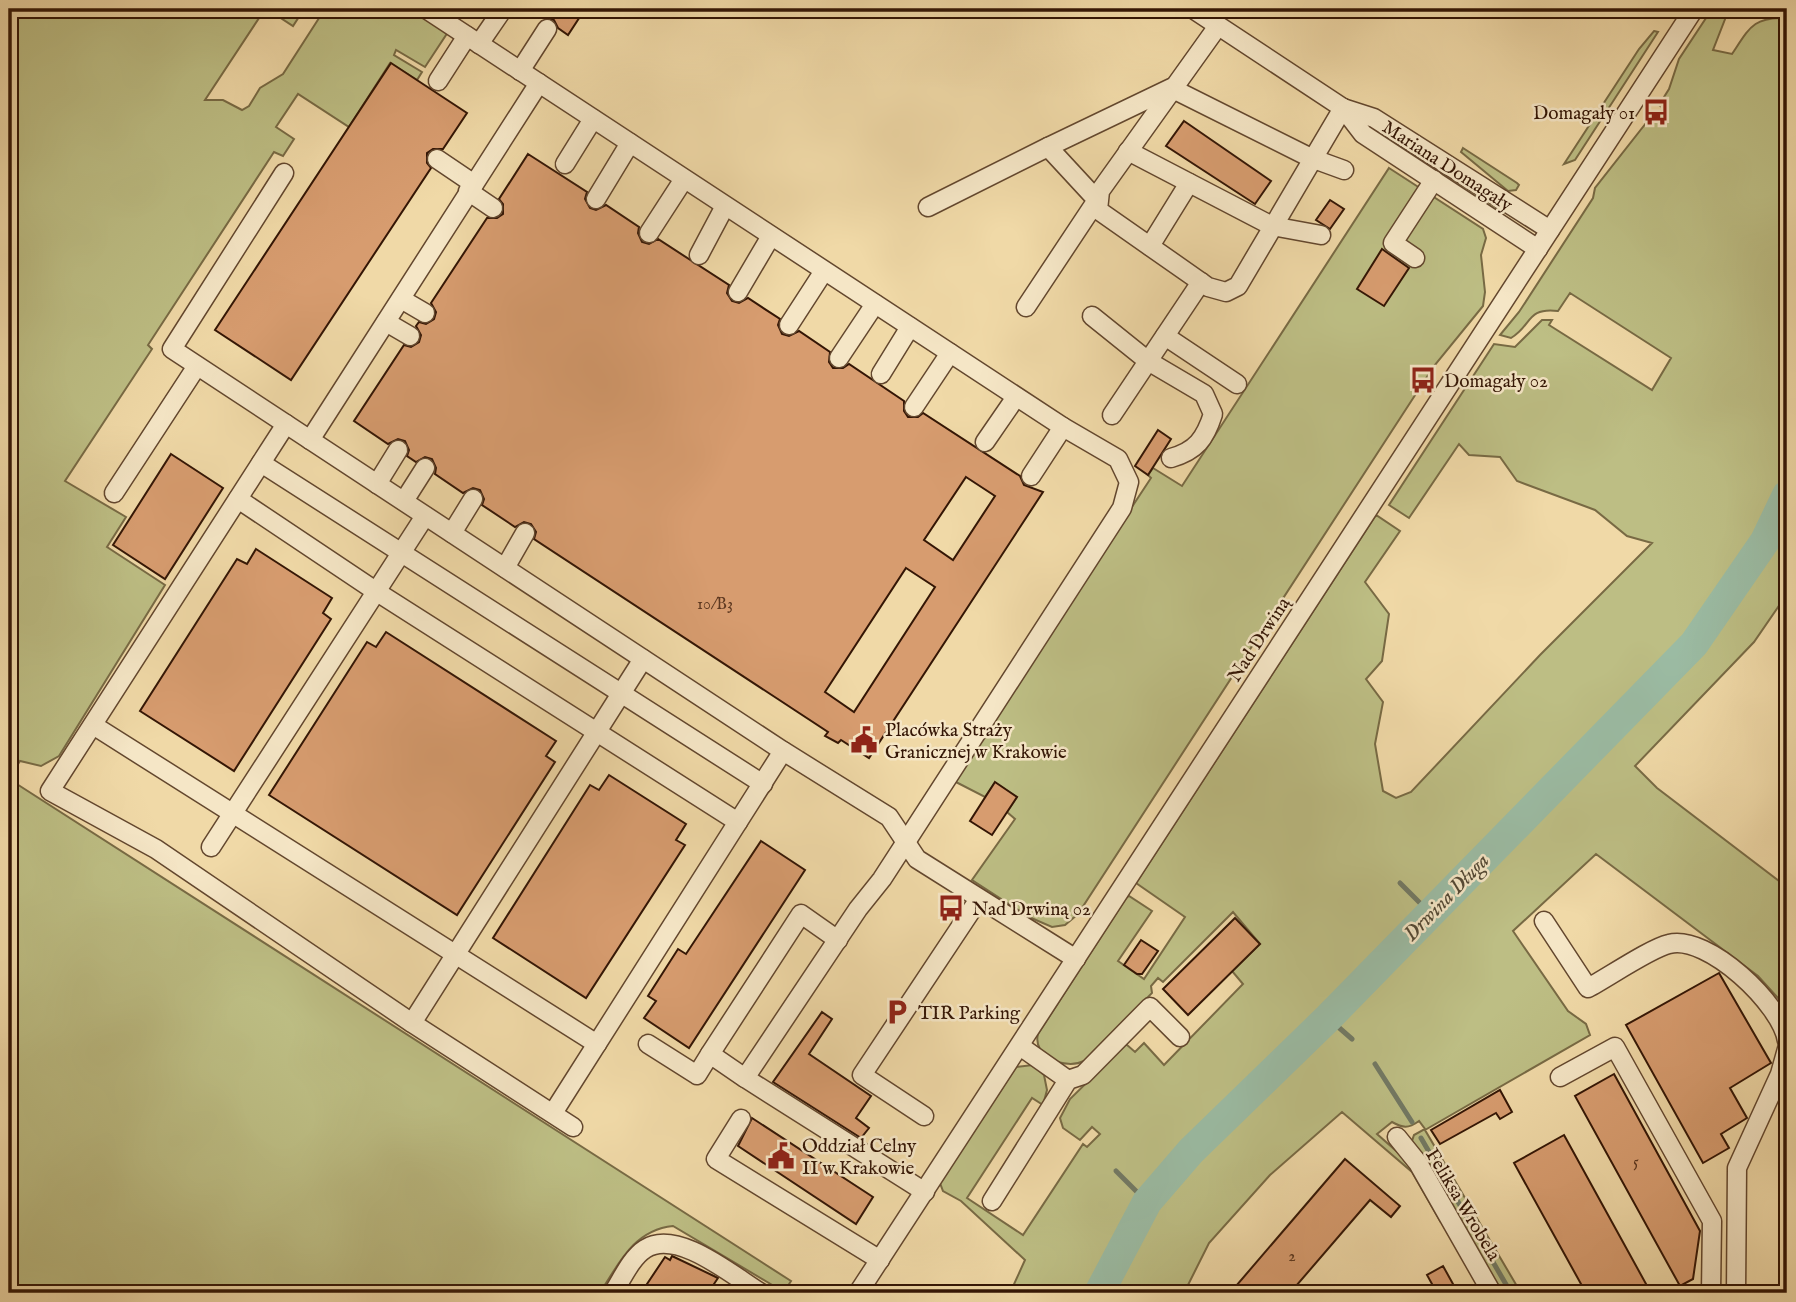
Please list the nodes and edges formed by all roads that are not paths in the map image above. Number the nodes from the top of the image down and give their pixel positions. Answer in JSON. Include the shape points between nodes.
{"nodes":[{"id":1,"x":426,"y":9,"type":"edge"},
{"id":2,"x":503,"y":9,"type":"edge"},
{"id":3,"x":1193,"y":9,"type":"edge"},
{"id":4,"x":1694,"y":9,"type":"edge"},
{"id":5,"x":1218,"y":26,"type":"junction"},
{"id":6,"x":547,"y":29,"type":"dead end"},
{"id":7,"x":473,"y":40,"type":"junction"},
{"id":8,"x":520,"y":71,"type":"junction"},
{"id":9,"x":438,"y":81,"type":"dead end"},
{"id":10,"x":539,"y":83,"type":"junction"},
{"id":11,"x":1171,"y":88,"type":"junction"},
{"id":12,"x":1343,"y":108,"type":"junction"},
{"id":13,"x":593,"y":119,"type":"junction"},
{"id":14,"x":630,"y":143,"type":"junction"},
{"id":15,"x":1048,"y":147,"type":"junction"},
{"id":16,"x":1128,"y":150,"type":"junction"},
{"id":17,"x":1311,"y":158,"type":"junction"},
{"id":18,"x":437,"y":159,"type":"dead end"},
{"id":19,"x":565,"y":164,"type":"dead end"},
{"id":20,"x":1344,"y":170,"type":"dead end"},
{"id":21,"x":284,"y":173,"type":"dead end"},
{"id":22,"x":684,"y":178,"type":"junction"},
{"id":23,"x":1434,"y":180,"type":"junction"},
{"id":24,"x":1189,"y":183,"type":"junction"},
{"id":25,"x":471,"y":187,"type":"junction"},
{"id":26,"x":596,"y":199,"type":"dead end"},
{"id":27,"x":1097,"y":200,"type":"junction"},
{"id":28,"x":725,"y":206,"type":"junction"},
{"id":29,"x":928,"y":207,"type":"dead end"},
{"id":30,"x":493,"y":208,"type":"dead end"},
{"id":31,"x":1272,"y":226,"type":"junction"},
{"id":32,"x":1550,"y":230,"type":"junction"},
{"id":33,"x":649,"y":233,"type":"dead end"},
{"id":34,"x":1321,"y":235,"type":"dead end"},
{"id":35,"x":771,"y":236,"type":"junction"},
{"id":36,"x":1150,"y":246,"type":"junction"},
{"id":37,"x":1538,"y":248,"type":"junction"},
{"id":38,"x":699,"y":255,"type":"dead end"},
{"id":39,"x":1415,"y":258,"type":"dead end"},
{"id":40,"x":824,"y":271,"type":"junction"},
{"id":41,"x":1201,"y":282,"type":"junction"},
{"id":42,"x":738,"y":292,"type":"dead end"},
{"id":43,"x":401,"y":299,"type":"junction"},
{"id":44,"x":875,"y":304,"type":"junction"},
{"id":45,"x":1026,"y":307,"type":"dead end"},
{"id":46,"x":425,"y":313,"type":"dead end"},
{"id":47,"x":1093,"y":316,"type":"dead end"},
{"id":48,"x":386,"y":321,"type":"junction"},
{"id":49,"x":789,"y":325,"type":"dead end"},
{"id":50,"x":910,"y":327,"type":"junction"},
{"id":51,"x":410,"y":336,"type":"dead end"},
{"id":52,"x":1165,"y":336,"type":"junction"},
{"id":53,"x":950,"y":353,"type":"junction"},
{"id":54,"x":839,"y":358,"type":"dead end"},
{"id":55,"x":1148,"y":361,"type":"junction"},
{"id":56,"x":197,"y":366,"type":"junction"},
{"id":57,"x":881,"y":374,"type":"dead end"},
{"id":58,"x":1237,"y":384,"type":"dead end"},
{"id":59,"x":1016,"y":397,"type":"junction"},
{"id":60,"x":914,"y":407,"type":"dead end"},
{"id":61,"x":1112,"y":415,"type":"dead end"},
{"id":62,"x":286,"y":424,"type":"junction"},
{"id":63,"x":1063,"y":427,"type":"junction"},
{"id":64,"x":310,"y":440,"type":"junction"},
{"id":65,"x":985,"y":442,"type":"dead end"},
{"id":66,"x":398,"y":450,"type":"dead end"},
{"id":67,"x":1171,"y":457,"type":"dead end"},
{"id":68,"x":261,"y":463,"type":"junction"},
{"id":69,"x":425,"y":468,"type":"dead end"},
{"id":70,"x":1031,"y":476,"type":"dead end"},
{"id":71,"x":377,"y":484,"type":"junction"},
{"id":72,"x":114,"y":493,"type":"dead end"},
{"id":73,"x":238,"y":499,"type":"junction"},
{"id":74,"x":474,"y":499,"type":"dead end"},
{"id":75,"x":404,"y":502,"type":"junction"},
{"id":76,"x":425,"y":516,"type":"junction"},
{"id":77,"x":452,"y":533,"type":"junction"},
{"id":78,"x":525,"y":533,"type":"dead end"},
{"id":79,"x":402,"y":552,"type":"junction"},
{"id":80,"x":505,"y":568,"type":"junction"},
{"id":81,"x":377,"y":592,"type":"junction"},
{"id":82,"x":643,"y":659,"type":"junction"},
{"id":83,"x":622,"y":693,"type":"junction"},
{"id":84,"x":93,"y":725,"type":"junction"},
{"id":85,"x":597,"y":732,"type":"junction"},
{"id":86,"x":783,"y":751,"type":"junction"},
{"id":87,"x":762,"y":783,"type":"junction"},
{"id":88,"x":234,"y":812,"type":"junction"},
{"id":89,"x":738,"y":822,"type":"junction"},
{"id":90,"x":905,"y":842,"type":"junction"},
{"id":91,"x":211,"y":847,"type":"dead end"},
{"id":92,"x":979,"y":899,"type":"junction"},
{"id":93,"x":1544,"y":921,"type":"dead end"},
{"id":94,"x":838,"y":940,"type":"junction"},
{"id":95,"x":456,"y":955,"type":"junction"},
{"id":96,"x":1076,"y":959,"type":"junction"},
{"id":97,"x":412,"y":1023,"type":"junction"},
{"id":98,"x":1180,"y":1037,"type":"dead end"},
{"id":99,"x":1787,"y":1041,"type":"edge"},
{"id":100,"x":597,"y":1044,"type":"junction"},
{"id":101,"x":648,"y":1044,"type":"dead end"},
{"id":102,"x":1020,"y":1046,"type":"junction"},
{"id":103,"x":1787,"y":1049,"type":"edge"},
{"id":104,"x":710,"y":1055,"type":"junction"},
{"id":105,"x":1560,"y":1077,"type":"dead end"},
{"id":106,"x":745,"y":1078,"type":"junction"},
{"id":107,"x":1068,"y":1080,"type":"junction"},
{"id":108,"x":553,"y":1113,"type":"junction"},
{"id":109,"x":924,"y":1116,"type":"dead end"},
{"id":110,"x":741,"y":1119,"type":"dead end"},
{"id":111,"x":573,"y":1127,"type":"dead end"},
{"id":112,"x":1397,"y":1138,"type":"dead end"},
{"id":113,"x":925,"y":1192,"type":"junction"},
{"id":114,"x":992,"y":1201,"type":"dead end"},
{"id":115,"x":880,"y":1260,"type":"junction"},
{"id":116,"x":613,"y":1293,"type":"edge"},
{"id":117,"x":761,"y":1293,"type":"edge"},
{"id":118,"x":858,"y":1293,"type":"edge"},
{"id":119,"x":1492,"y":1293,"type":"edge"},
{"id":120,"x":1711,"y":1293,"type":"edge"},
{"id":121,"x":1736,"y":1293,"type":"edge"}],
"edges":[{"from":1,"to":7,"type":"street"},
{"from":2,"to":7,"type":"street"},
{"from":3,"to":5,"type":"street","name":"Mariana Domagały"},
{"from":4,"to":32,"type":"street","name":"Nad Drwiną"},
{"from":5,"to":11,"type":"street"},
{"from":5,"to":12,"type":"street","name":"Mariana Domagały"},
{"from":6,"to":8,"type":"street"},
{"from":7,"to":8,"type":"street"},
{"from":7,"to":9,"type":"street"},
{"from":8,"to":10,"type":"street"},
{"from":10,"to":13,"type":"street"},
{"from":10,"to":25,"type":"street"},
{"from":11,"to":15,"type":"street"},
{"from":11,"to":16,"type":"street"},
{"from":11,"to":17,"type":"street"},
{"from":12,"to":17,"type":"street"},
{"from":12,"to":23,"type":"street","name":"Mariana Domagały","via":[[1363,134]]},
{"from":12,"to":32,"type":"street","name":"Mariana Domagały","via":[[1374,118]]},
{"from":13,"to":14,"type":"street"},
{"from":13,"to":19,"type":"street"},
{"from":14,"to":22,"type":"street"},
{"from":14,"to":26,"type":"street"},
{"from":15,"to":27,"type":"street"},
{"from":15,"to":29,"type":"street"},
{"from":16,"to":24,"type":"street"},
{"from":16,"to":27,"type":"street"},
{"from":17,"to":20,"type":"street"},
{"from":17,"to":31,"type":"street"},
{"from":18,"to":25,"type":"street"},
{"from":21,"to":56,"type":"street","via":[[172,349]]},
{"from":22,"to":28,"type":"street"},
{"from":22,"to":33,"type":"street"},
{"from":23,"to":37,"type":"street","name":"Mariana Domagały"},
{"from":23,"to":39,"type":"street","via":[[1393,243]]},
{"from":24,"to":31,"type":"street"},
{"from":24,"to":36,"type":"street"},
{"from":25,"to":30,"type":"street"},
{"from":25,"to":43,"type":"street"},
{"from":27,"to":36,"type":"street","via":[[1098,210]]},
{"from":27,"to":45,"type":"street"},
{"from":28,"to":35,"type":"street"},
{"from":28,"to":38,"type":"street"},
{"from":31,"to":34,"type":"street"},
{"from":31,"to":41,"type":"street","via":[[1238,286],[1216,292]]},
{"from":32,"to":37,"type":"street","name":"Nad Drwiną"},
{"from":35,"to":40,"type":"street"},
{"from":35,"to":42,"type":"street"},
{"from":36,"to":41,"type":"street"},
{"from":37,"to":96,"type":"street","name":"Nad Drwiną"},
{"from":40,"to":44,"type":"street"},
{"from":40,"to":49,"type":"street"},
{"from":41,"to":52,"type":"street"},
{"from":43,"to":46,"type":"street"},
{"from":43,"to":48,"type":"street"},
{"from":44,"to":50,"type":"street"},
{"from":44,"to":54,"type":"street"},
{"from":47,"to":55,"type":"street"},
{"from":48,"to":51,"type":"street"},
{"from":48,"to":64,"type":"street"},
{"from":50,"to":53,"type":"street"},
{"from":50,"to":57,"type":"street"},
{"from":52,"to":55,"type":"street"},
{"from":52,"to":58,"type":"street"},
{"from":53,"to":59,"type":"street"},
{"from":53,"to":60,"type":"street"},
{"from":55,"to":61,"type":"street"},
{"from":55,"to":67,"type":"street","via":[[1204,394],[1213,414],[1206,436],[1188,453]]},
{"from":56,"to":62,"type":"street"},
{"from":56,"to":72,"type":"street"},
{"from":59,"to":63,"type":"street"},
{"from":59,"to":65,"type":"street"},
{"from":62,"to":64,"type":"street"},
{"from":62,"to":68,"type":"street"},
{"from":63,"to":70,"type":"street"},
{"from":63,"to":90,"type":"street","via":[[1118,459],[1129,482],[1127,495]]},
{"from":64,"to":71,"type":"street"},
{"from":66,"to":71,"type":"street"},
{"from":68,"to":73,"type":"street"},
{"from":68,"to":79,"type":"street"},
{"from":69,"to":75,"type":"street"},
{"from":71,"to":75,"type":"street"},
{"from":73,"to":81,"type":"street"},
{"from":73,"to":84,"type":"street"},
{"from":74,"to":77,"type":"street"},
{"from":75,"to":76,"type":"street"},
{"from":76,"to":77,"type":"street"},
{"from":76,"to":79,"type":"street"},
{"from":77,"to":80,"type":"street"},
{"from":78,"to":80,"type":"street"},
{"from":79,"to":81,"type":"street"},
{"from":79,"to":83,"type":"street"},
{"from":80,"to":82,"type":"street"},
{"from":81,"to":85,"type":"street"},
{"from":81,"to":88,"type":"street"},
{"from":82,"to":83,"type":"street"},
{"from":82,"to":86,"type":"street"},
{"from":83,"to":85,"type":"street"},
{"from":83,"to":87,"type":"street"},
{"from":84,"to":88,"type":"street"},
{"from":84,"to":97,"type":"street","via":[[50,792],[156,849]]},
{"from":85,"to":89,"type":"street"},
{"from":85,"to":95,"type":"street"},
{"from":86,"to":87,"type":"street"},
{"from":86,"to":90,"type":"street","via":[[889,817]]},
{"from":87,"to":89,"type":"street"},
{"from":88,"to":91,"type":"street"},
{"from":88,"to":95,"type":"street"},
{"from":89,"to":100,"type":"street"},
{"from":90,"to":92,"type":"street","via":[[917,859]]},
{"from":90,"to":94,"type":"street"},
{"from":92,"to":96,"type":"street"},
{"from":92,"to":109,"type":"street","via":[[862,1075]]},
{"from":93,"to":99,"type":"street","via":[[1588,988],[1670,944],[1703,950],[1772,1006]]},
{"from":94,"to":104,"type":"street","via":[[801,914]]},
{"from":94,"to":106,"type":"street"},
{"from":95,"to":97,"type":"street"},
{"from":95,"to":100,"type":"street"},
{"from":96,"to":102,"type":"street","name":"Nad Drwiną"},
{"from":97,"to":108,"type":"street"},
{"from":98,"to":107,"type":"street","via":[[1150,1007],[1083,1074]]},
{"from":100,"to":108,"type":"street"},
{"from":101,"to":104,"type":"street","via":[[697,1075]]},
{"from":102,"to":107,"type":"street"},
{"from":102,"to":113,"type":"street","name":"Nad Drwiną"},
{"from":103,"to":121,"type":"street","via":[[1737,1168]]},
{"from":104,"to":106,"type":"street"},
{"from":105,"to":120,"type":"street","via":[[1615,1046],[1713,1221]]},
{"from":106,"to":113,"type":"street"},
{"from":107,"to":114,"type":"street"},
{"from":108,"to":111,"type":"street"},
{"from":110,"to":115,"type":"street","via":[[716,1159]]},
{"from":112,"to":119,"type":"street","name":"Feliksa Wrobela","via":[[1418,1163]]},
{"from":113,"to":115,"type":"street","name":"Nad Drwiną"},
{"from":115,"to":118,"type":"street","name":"Nad Drwiną"},
{"from":116,"to":117,"type":"street","via":[[642,1250],[665,1242],[686,1247]]}]}
